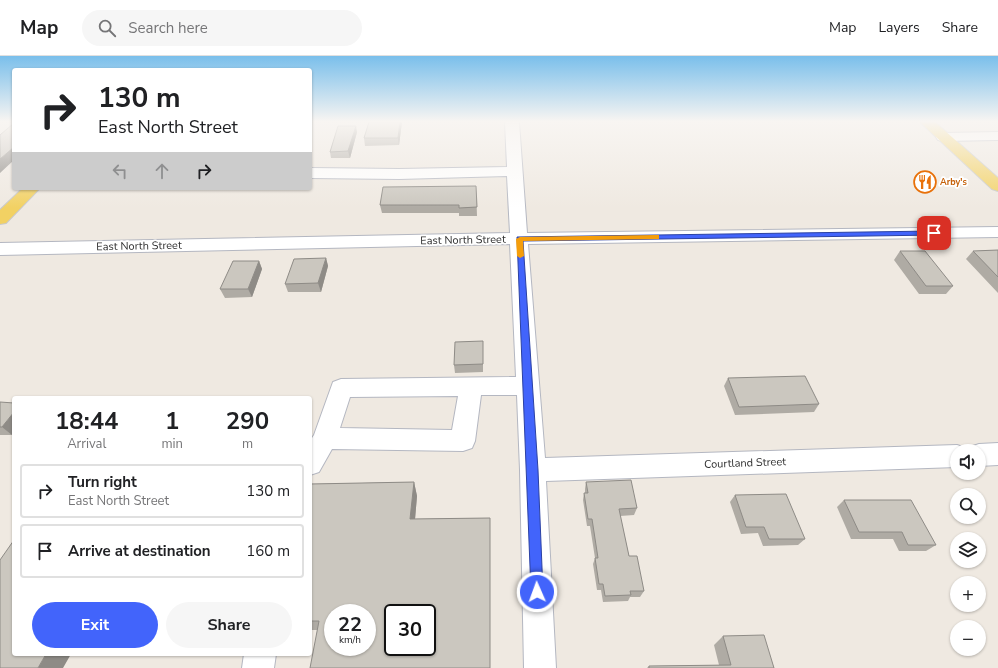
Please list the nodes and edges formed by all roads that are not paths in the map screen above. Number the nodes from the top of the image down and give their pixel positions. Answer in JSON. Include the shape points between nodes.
{"nodes":[{"id":1,"x":514,"y":151,"type":"edge"},
{"id":2,"x":959,"y":151,"type":"edge"},
{"id":3,"x":515,"y":171,"type":"junction"},
{"id":4,"x":312,"y":173,"type":"edge"},
{"id":5,"x":995,"y":181,"type":"edge"},
{"id":6,"x":30,"y":190,"type":"edge"},
{"id":7,"x":0,"y":220,"type":"edge"},
{"id":8,"x":998,"y":232,"type":"edge"},
{"id":9,"x":520,"y":239,"type":"junction"},
{"id":10,"x":0,"y":249,"type":"edge"},
{"id":11,"x":528,"y":386,"type":"junction"},
{"id":12,"x":471,"y":387,"type":"junction"},
{"id":13,"x":324,"y":438,"type":"junction"},
{"id":14,"x":998,"y":454,"type":"edge"},
{"id":15,"x":986,"y":455,"type":"edge"},
{"id":16,"x":950,"y":456,"type":"edge"},
{"id":17,"x":312,"y":460,"type":"edge"},
{"id":18,"x":532,"y":470,"type":"junction"},
{"id":19,"x":260,"y":656,"type":"edge"},
{"id":20,"x":258,"y":668,"type":"edge"},
{"id":21,"x":540,"y":668,"type":"edge"}],
"edges":[{"from":1,"to":3,"type":"street"},
{"from":2,"to":5,"type":"main road"},
{"from":3,"to":4,"type":"street"},
{"from":3,"to":9,"type":"street"},
{"from":6,"to":7,"type":"main road"},
{"from":8,"to":9,"type":"street","name":"East North Street"},
{"from":9,"to":10,"type":"street","name":"East North Street"},
{"from":9,"to":11,"type":"street"},
{"from":11,"to":12,"type":"street"},
{"from":11,"to":18,"type":"street"},
{"from":12,"to":13,"type":"street","via":[[341,388]]},
{"from":12,"to":13,"type":"street","via":[[463,441]]},
{"from":13,"to":17,"type":"street"},
{"from":14,"to":15,"type":"street"},
{"from":16,"to":18,"type":"street","name":"Courtland Street"},
{"from":18,"to":21,"type":"street"},
{"from":19,"to":20,"type":"street"}]}
